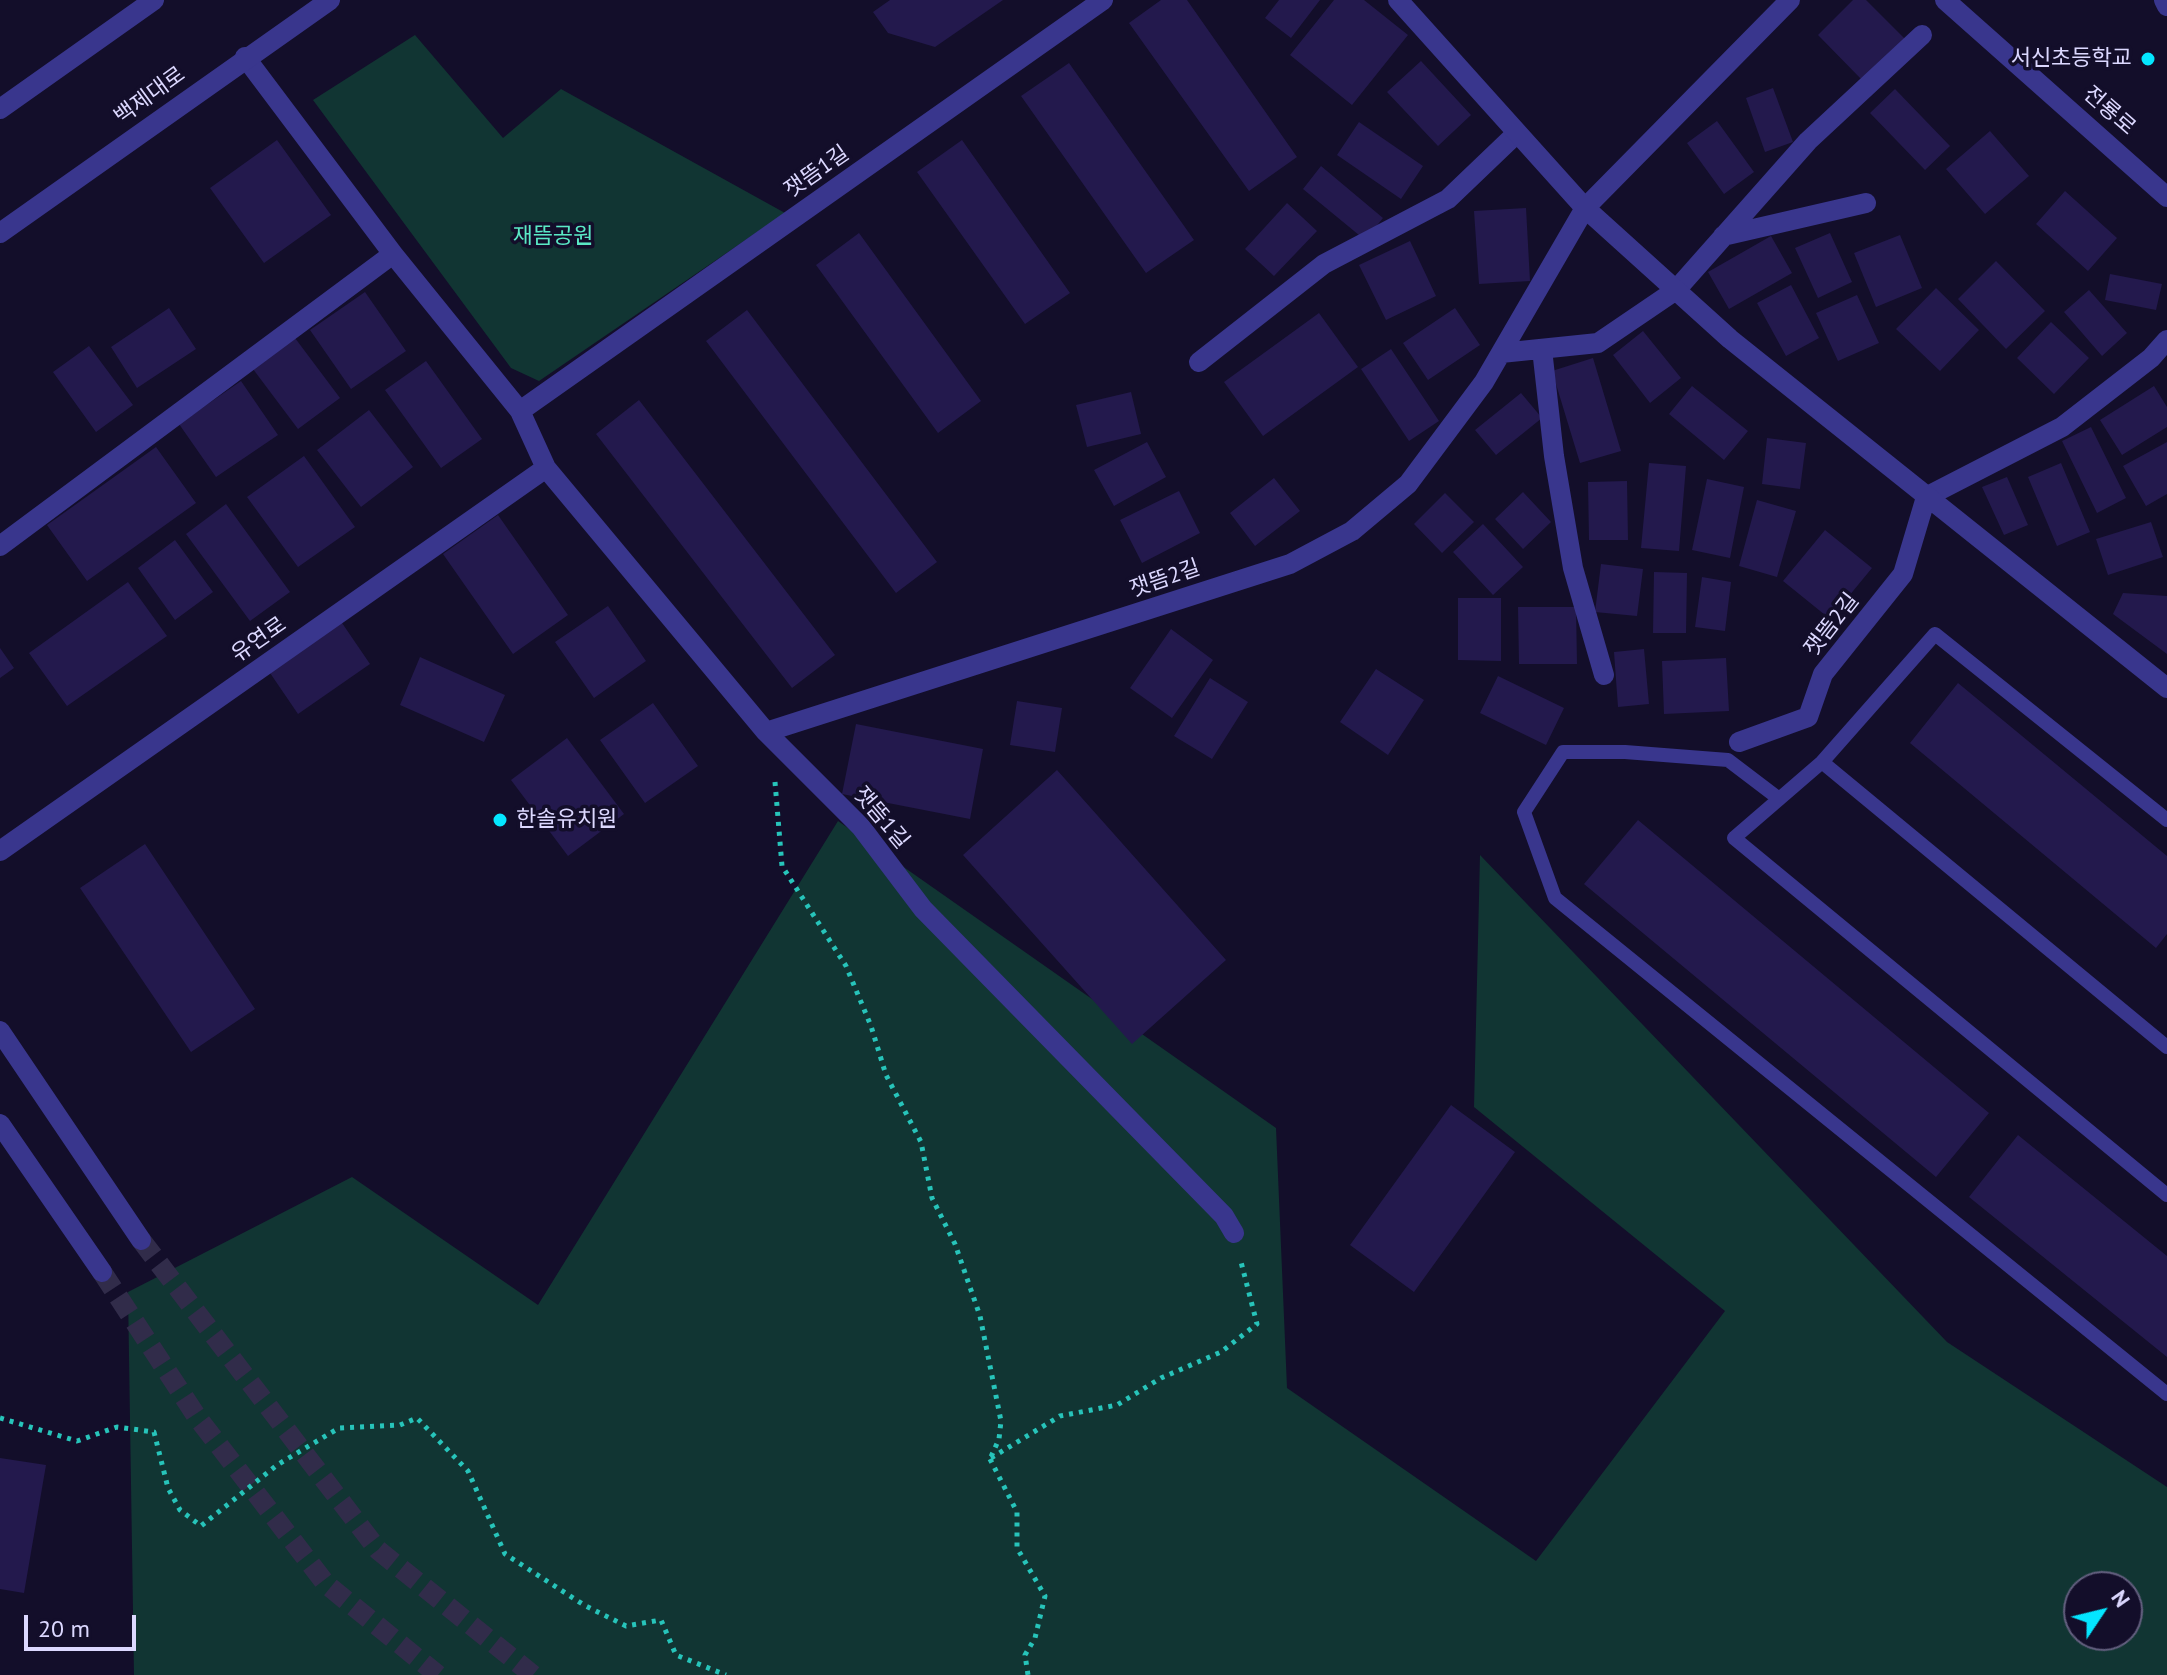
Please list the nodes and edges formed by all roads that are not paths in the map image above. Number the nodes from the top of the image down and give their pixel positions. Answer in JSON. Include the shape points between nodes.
{"nodes":[{"id":1,"x":154,"y":0,"type":"edge"},
{"id":2,"x":330,"y":0,"type":"edge"},
{"id":3,"x":1103,"y":0,"type":"edge"},
{"id":4,"x":1398,"y":0,"type":"edge"},
{"id":5,"x":1790,"y":0,"type":"edge"},
{"id":6,"x":1945,"y":0,"type":"edge"},
{"id":7,"x":2164,"y":0,"type":"edge"},
{"id":8,"x":2167,"y":6,"type":"edge"},
{"id":9,"x":1922,"y":35,"type":"dead end"},
{"id":10,"x":245,"y":57,"type":"junction"},
{"id":11,"x":0,"y":109,"type":"edge"},
{"id":12,"x":1517,"y":133,"type":"junction"},
{"id":13,"x":2167,"y":197,"type":"edge"},
{"id":14,"x":1866,"y":203,"type":"dead end"},
{"id":15,"x":1585,"y":208,"type":"junction"},
{"id":16,"x":0,"y":233,"type":"edge"},
{"id":17,"x":1723,"y":236,"type":"junction"},
{"id":18,"x":393,"y":254,"type":"junction"},
{"id":19,"x":1676,"y":290,"type":"junction"},
{"id":20,"x":2167,"y":340,"type":"edge"},
{"id":21,"x":1542,"y":349,"type":"junction"},
{"id":22,"x":1501,"y":353,"type":"junction"},
{"id":23,"x":1199,"y":362,"type":"dead end"},
{"id":24,"x":520,"y":411,"type":"junction"},
{"id":25,"x":546,"y":468,"type":"junction"},
{"id":26,"x":1926,"y":497,"type":"junction"},
{"id":27,"x":0,"y":546,"type":"edge"},
{"id":28,"x":1604,"y":675,"type":"dead end"},
{"id":29,"x":2167,"y":688,"type":"edge"},
{"id":30,"x":766,"y":732,"type":"junction"},
{"id":31,"x":1739,"y":742,"type":"dead end"},
{"id":32,"x":1822,"y":762,"type":"junction"},
{"id":33,"x":1778,"y":798,"type":"junction"},
{"id":34,"x":2167,"y":820,"type":"edge"},
{"id":35,"x":0,"y":851,"type":"edge"},
{"id":36,"x":0,"y":1031,"type":"edge"},
{"id":37,"x":2167,"y":1047,"type":"edge"},
{"id":38,"x":0,"y":1124,"type":"edge"},
{"id":39,"x":2167,"y":1195,"type":"edge"},
{"id":40,"x":1234,"y":1233,"type":"road end"},
{"id":41,"x":141,"y":1240,"type":"tunnel mouth"},
{"id":42,"x":102,"y":1272,"type":"tunnel mouth"},
{"id":43,"x":2167,"y":1394,"type":"edge"}],
"edges":[{"from":1,"to":11,"type":"street"},
{"from":2,"to":10,"type":"street","name":"백제대로"},
{"from":3,"to":24,"type":"street","name":"잿뜸1길"},
{"from":4,"to":12,"type":"street"},
{"from":5,"to":15,"type":"street","name":"잿뜸2길"},
{"from":6,"to":13,"type":"street","name":"전룡로"},
{"from":7,"to":8,"type":"street"},
{"from":9,"to":17,"type":"street","via":[[1808,141]]},
{"from":10,"to":16,"type":"street","name":"백제대로"},
{"from":10,"to":18,"type":"street","name":"잿뜸1길"},
{"from":12,"to":15,"type":"street"},
{"from":12,"to":23,"type":"street","via":[[1448,199],[1324,264]]},
{"from":14,"to":17,"type":"street"},
{"from":15,"to":19,"type":"street"},
{"from":15,"to":22,"type":"street","name":"잿뜸2길"},
{"from":17,"to":19,"type":"street"},
{"from":18,"to":24,"type":"street","name":"잿뜸1길"},
{"from":18,"to":27,"type":"street"},
{"from":19,"to":21,"type":"street","via":[[1598,343]]},
{"from":19,"to":26,"type":"street"},
{"from":20,"to":26,"type":"street","via":[[2062,427]]},
{"from":21,"to":22,"type":"street"},
{"from":21,"to":28,"type":"street","via":[[1573,568]]},
{"from":22,"to":30,"type":"street","name":"잿뜸2길","via":[[1408,484],[1352,531],[1290,564]]},
{"from":24,"to":25,"type":"street","name":"잿뜸1길"},
{"from":25,"to":30,"type":"street","name":"잿뜸1길"},
{"from":25,"to":35,"type":"street","name":"유연로"},
{"from":26,"to":29,"type":"street"},
{"from":26,"to":31,"type":"street","name":"잿뜸2길","via":[[1903,574],[1823,674],[1808,717]]},
{"from":30,"to":40,"type":"street","name":"잿뜸1길","via":[[861,827],[923,909],[1224,1216]]},
{"from":32,"to":33,"type":"lane"},
{"from":32,"to":34,"type":"lane","via":[[1935,634]]},
{"from":32,"to":37,"type":"lane"},
{"from":33,"to":39,"type":"lane","via":[[1734,838]]},
{"from":33,"to":43,"type":"lane","via":[[1728,760],[1563,752],[1524,812],[1555,898]]},
{"from":36,"to":41,"type":"street"},
{"from":38,"to":42,"type":"street"}]}
